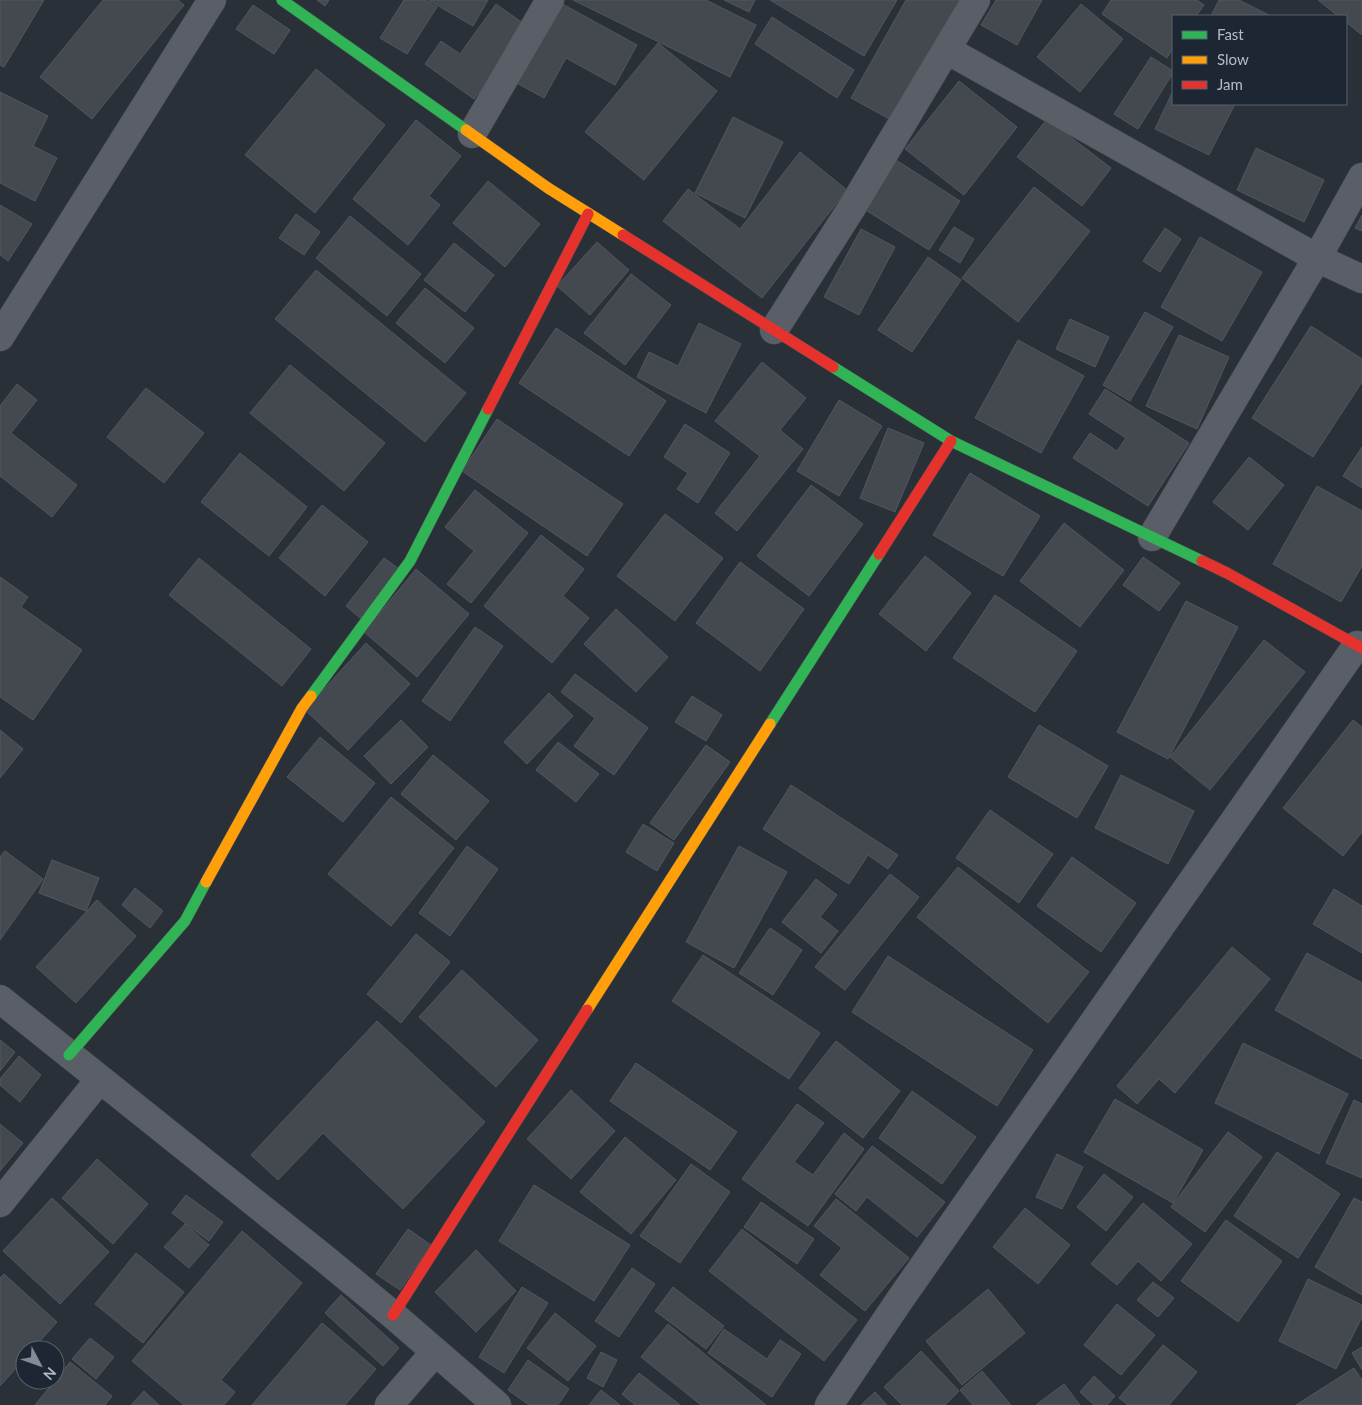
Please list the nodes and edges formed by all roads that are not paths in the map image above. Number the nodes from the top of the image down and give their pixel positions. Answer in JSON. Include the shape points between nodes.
{"nodes":[{"id":1,"x":212,"y":0,"type":"edge"},
{"id":2,"x":282,"y":0,"type":"edge"},
{"id":3,"x":550,"y":0,"type":"edge"},
{"id":4,"x":976,"y":0,"type":"edge"},
{"id":5,"x":947,"y":50,"type":"junction"},
{"id":6,"x":472,"y":134,"type":"junction"},
{"id":7,"x":1362,"y":177,"type":"edge"},
{"id":8,"x":588,"y":214,"type":"junction"},
{"id":9,"x":1317,"y":258,"type":"junction"},
{"id":10,"x":1362,"y":279,"type":"edge"},
{"id":11,"x":774,"y":330,"type":"junction"},
{"id":12,"x":0,"y":337,"type":"edge"},
{"id":13,"x":951,"y":441,"type":"junction"},
{"id":14,"x":1152,"y":537,"type":"junction"},
{"id":15,"x":1360,"y":646,"type":"edge"},
{"id":16,"x":0,"y":1000,"type":"edge"},
{"id":17,"x":69,"y":1055,"type":"junction"},
{"id":18,"x":100,"y":1079,"type":"junction"},
{"id":19,"x":0,"y":1203,"type":"edge"},
{"id":20,"x":393,"y":1315,"type":"junction"},
{"id":21,"x":435,"y":1352,"type":"junction"},
{"id":22,"x":389,"y":1405,"type":"edge"},
{"id":23,"x":497,"y":1405,"type":"edge"},
{"id":24,"x":829,"y":1405,"type":"edge"}],
"edges":[{"from":1,"to":12,"type":"street"},
{"from":2,"to":6,"type":"street"},
{"from":3,"to":6,"type":"street"},
{"from":4,"to":5,"type":"street"},
{"from":5,"to":9,"type":"street"},
{"from":5,"to":11,"type":"street"},
{"from":6,"to":8,"type":"street"},
{"from":7,"to":9,"type":"street"},
{"from":8,"to":11,"type":"street"},
{"from":8,"to":17,"type":"street","via":[[410,561],[302,708],[185,921]]},
{"from":9,"to":10,"type":"street"},
{"from":9,"to":14,"type":"street"},
{"from":11,"to":13,"type":"street"},
{"from":13,"to":14,"type":"street"},
{"from":13,"to":20,"type":"street"},
{"from":14,"to":15,"type":"street","via":[[1227,572]]},
{"from":15,"to":24,"type":"street"},
{"from":16,"to":17,"type":"street"},
{"from":17,"to":18,"type":"street"},
{"from":18,"to":19,"type":"street"},
{"from":18,"to":20,"type":"street"},
{"from":20,"to":21,"type":"street"},
{"from":21,"to":22,"type":"street"},
{"from":21,"to":23,"type":"street"}]}
